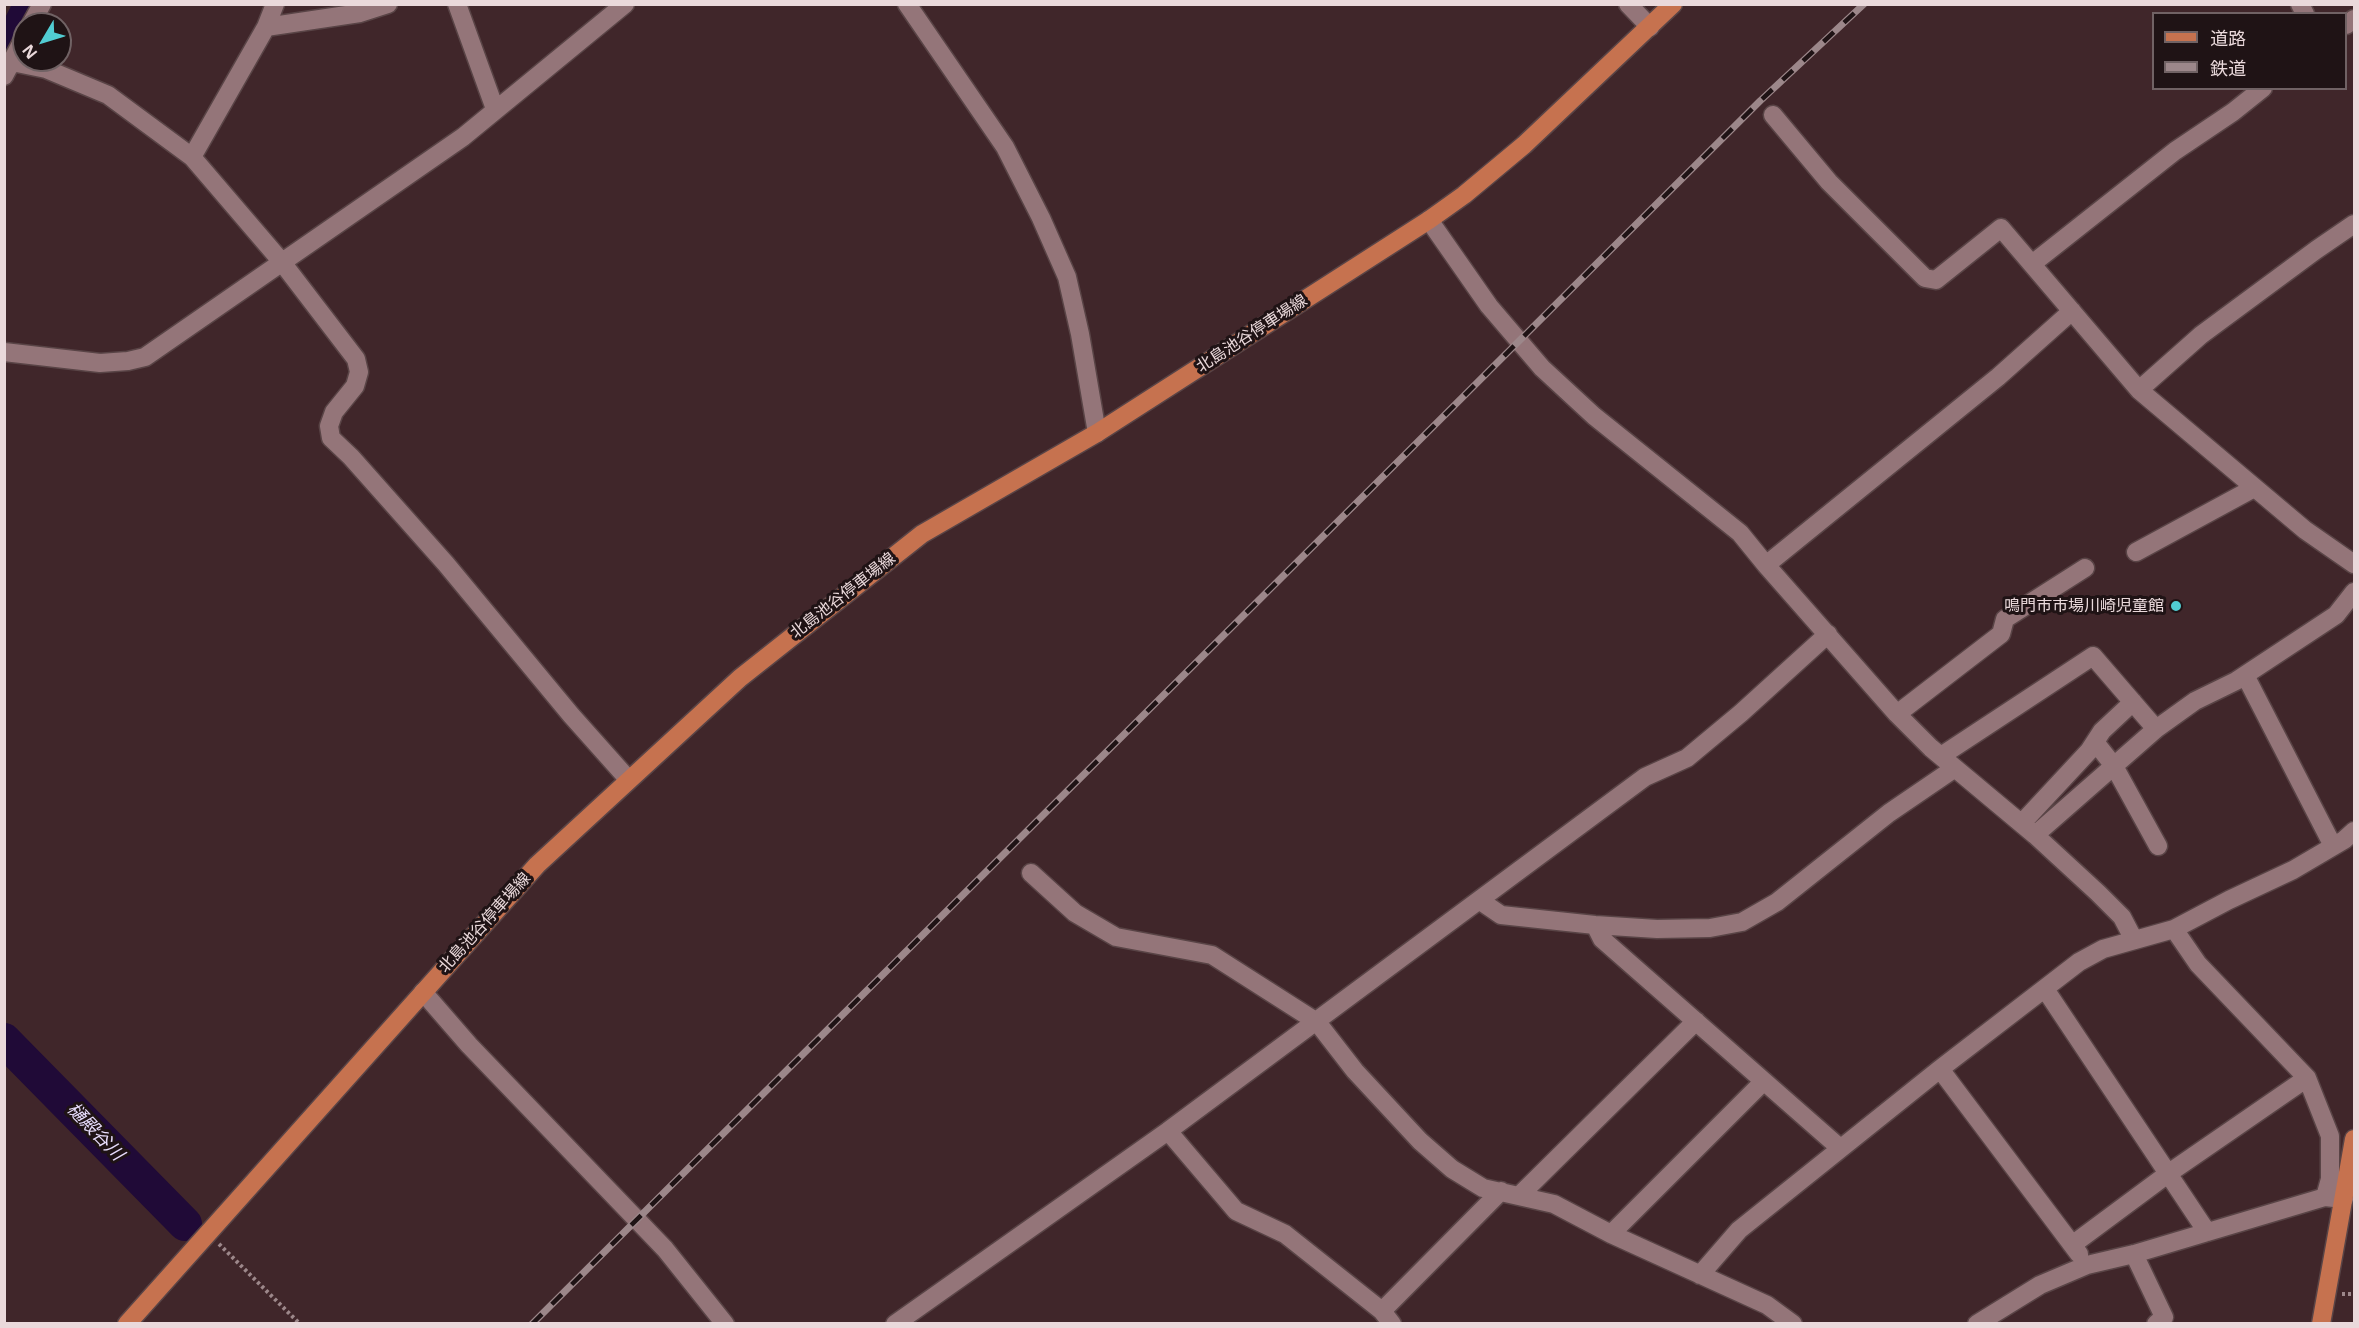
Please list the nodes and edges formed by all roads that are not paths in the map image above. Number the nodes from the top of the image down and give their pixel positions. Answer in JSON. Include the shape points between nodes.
{"nodes":[{"id":1,"x":275,"y":4,"type":"edge"},
{"id":2,"x":388,"y":4,"type":"edge"},
{"id":3,"x":457,"y":4,"type":"edge"},
{"id":4,"x":626,"y":4,"type":"edge"},
{"id":5,"x":907,"y":4,"type":"edge"},
{"id":6,"x":1628,"y":4,"type":"edge"},
{"id":7,"x":1673,"y":4,"type":"edge"},
{"id":8,"x":266,"y":27,"type":"junction"},
{"id":9,"x":1650,"y":27,"type":"junction"},
{"id":10,"x":8,"y":69,"type":"edge"},
{"id":11,"x":2260,"y":90,"type":"edge"},
{"id":12,"x":495,"y":109,"type":"junction"},
{"id":13,"x":1773,"y":115,"type":"dead end"},
{"id":14,"x":192,"y":157,"type":"junction"},
{"id":15,"x":1429,"y":220,"type":"junction"},
{"id":16,"x":2355,"y":224,"type":"edge"},
{"id":17,"x":281,"y":261,"type":"junction"},
{"id":18,"x":2032,"y":264,"type":"junction"},
{"id":19,"x":2072,"y":311,"type":"junction"},
{"id":20,"x":4,"y":352,"type":"edge"},
{"id":21,"x":2139,"y":390,"type":"junction"},
{"id":22,"x":1097,"y":433,"type":"junction"},
{"id":23,"x":2254,"y":488,"type":"junction"},
{"id":24,"x":2136,"y":552,"type":"dead end"},
{"id":25,"x":2355,"y":564,"type":"edge"},
{"id":26,"x":1766,"y":565,"type":"junction"},
{"id":27,"x":2085,"y":568,"type":"dead end"},
{"id":28,"x":2355,"y":592,"type":"edge"},
{"id":29,"x":1828,"y":634,"type":"junction"},
{"id":30,"x":2245,"y":675,"type":"junction"},
{"id":31,"x":2133,"y":702,"type":"junction"},
{"id":32,"x":1897,"y":714,"type":"junction"},
{"id":33,"x":2156,"y":729,"type":"junction"},
{"id":34,"x":2095,"y":742,"type":"junction"},
{"id":35,"x":1948,"y":762,"type":"junction"},
{"id":36,"x":2114,"y":766,"type":"junction"},
{"id":37,"x":628,"y":779,"type":"junction"},
{"id":38,"x":2029,"y":829,"type":"junction"},
{"id":39,"x":2355,"y":831,"type":"edge"},
{"id":40,"x":2158,"y":846,"type":"dead end"},
{"id":41,"x":2333,"y":846,"type":"junction"},
{"id":42,"x":1031,"y":873,"type":"dead end"},
{"id":43,"x":1479,"y":900,"type":"junction"},
{"id":44,"x":1594,"y":925,"type":"junction"},
{"id":45,"x":2174,"y":929,"type":"junction"},
{"id":46,"x":2134,"y":940,"type":"junction"},
{"id":47,"x":2045,"y":989,"type":"junction"},
{"id":48,"x":423,"y":993,"type":"junction"},
{"id":49,"x":1696,"y":1021,"type":"junction"},
{"id":50,"x":1317,"y":1022,"type":"junction"},
{"id":51,"x":1940,"y":1069,"type":"junction"},
{"id":52,"x":2307,"y":1078,"type":"junction"},
{"id":53,"x":1764,"y":1081,"type":"junction"},
{"id":54,"x":1168,"y":1131,"type":"junction"},
{"id":55,"x":2355,"y":1139,"type":"edge"},
{"id":56,"x":1840,"y":1148,"type":"junction"},
{"id":57,"x":2169,"y":1173,"type":"junction"},
{"id":58,"x":1501,"y":1191,"type":"junction"},
{"id":59,"x":1520,"y":1195,"type":"junction"},
{"id":60,"x":2325,"y":1197,"type":"junction"},
{"id":61,"x":2344,"y":1199,"type":"junction"},
{"id":62,"x":2207,"y":1232,"type":"junction"},
{"id":63,"x":1611,"y":1234,"type":"junction"},
{"id":64,"x":2072,"y":1245,"type":"junction"},
{"id":65,"x":2133,"y":1254,"type":"junction"},
{"id":66,"x":2087,"y":1266,"type":"junction"},
{"id":67,"x":1700,"y":1275,"type":"junction"},
{"id":68,"x":1387,"y":1317,"type":"edge"},
{"id":69,"x":128,"y":1323,"type":"edge"},
{"id":70,"x":725,"y":1323,"type":"edge"},
{"id":71,"x":895,"y":1323,"type":"edge"},
{"id":72,"x":1791,"y":1323,"type":"edge"},
{"id":73,"x":1977,"y":1323,"type":"edge"},
{"id":74,"x":2156,"y":1323,"type":"edge"},
{"id":75,"x":2321,"y":1323,"type":"edge"}],
"edges":[{"from":1,"to":8,"type":"street"},
{"from":2,"to":8,"type":"street","via":[[360,13]]},
{"from":3,"to":12,"type":"street"},
{"from":4,"to":12,"type":"street"},
{"from":5,"to":22,"type":"street","via":[[1005,147],[1041,218],[1067,277]]},
{"from":6,"to":9,"type":"street"},
{"from":7,"to":9,"type":"main road","name":"北島池谷停車場線"},
{"from":8,"to":14,"type":"street"},
{"from":9,"to":15,"type":"main road","name":"北島池谷停車場線","via":[[1524,145]]},
{"from":10,"to":14,"type":"street","via":[[46,69],[108,95]]},
{"from":11,"to":18,"type":"street","via":[[2175,151]]},
{"from":12,"to":17,"type":"street","via":[[463,137]]},
{"from":13,"to":18,"type":"street","via":[[1829,182],[1925,278],[1936,280],[2001,228]]},
{"from":14,"to":17,"type":"street"},
{"from":15,"to":22,"type":"main road","name":"北島池谷停車場線"},
{"from":15,"to":26,"type":"street","via":[[1489,306],[1542,368],[1594,416],[1740,533]]},
{"from":16,"to":21,"type":"street","via":[[2201,335]]},
{"from":17,"to":20,"type":"street","via":[[145,357],[100,363]]},
{"from":17,"to":37,"type":"street","via":[[356,359],[359,372],[355,386],[334,412],[329,426],[331,438],[446,564]]},
{"from":18,"to":19,"type":"street"},
{"from":19,"to":21,"type":"street"},
{"from":19,"to":26,"type":"street","via":[[1998,377]]},
{"from":21,"to":23,"type":"street"},
{"from":22,"to":37,"type":"main road","name":"北島池谷停車場線","via":[[922,534],[740,678]]},
{"from":23,"to":24,"type":"street"},
{"from":23,"to":25,"type":"street"},
{"from":26,"to":29,"type":"street"},
{"from":27,"to":32,"type":"street","via":[[2006,619],[2001,634]]},
{"from":28,"to":30,"type":"street","via":[[2336,615]]},
{"from":29,"to":32,"type":"street"},
{"from":29,"to":43,"type":"street","via":[[1687,758],[1645,777]]},
{"from":30,"to":33,"type":"street","via":[[2195,701]]},
{"from":30,"to":41,"type":"street"},
{"from":31,"to":33,"type":"street"},
{"from":31,"to":34,"type":"street"},
{"from":31,"to":35,"type":"street","via":[[2093,656]]},
{"from":32,"to":35,"type":"street"},
{"from":33,"to":36,"type":"street"},
{"from":34,"to":36,"type":"street"},
{"from":34,"to":38,"type":"street"},
{"from":35,"to":38,"type":"street"},
{"from":35,"to":44,"type":"street","via":[[1776,902],[1742,922],[1657,929]]},
{"from":36,"to":38,"type":"street"},
{"from":36,"to":40,"type":"street"},
{"from":37,"to":48,"type":"main road","name":"北島池谷停車場線","via":[[537,865]]},
{"from":38,"to":46,"type":"street","via":[[2122,917]]},
{"from":39,"to":41,"type":"street"},
{"from":41,"to":45,"type":"street"},
{"from":42,"to":50,"type":"street","via":[[1075,913],[1116,937],[1212,955]]},
{"from":43,"to":44,"type":"street","via":[[1501,915]]},
{"from":43,"to":50,"type":"street"},
{"from":44,"to":49,"type":"street","via":[[1602,939]]},
{"from":45,"to":46,"type":"street"},
{"from":45,"to":52,"type":"street","via":[[2198,964]]},
{"from":46,"to":47,"type":"street","via":[[2103,949],[2079,962]]},
{"from":47,"to":51,"type":"street"},
{"from":47,"to":57,"type":"street"},
{"from":48,"to":69,"type":"main road","name":"北島池谷停車場線"},
{"from":48,"to":70,"type":"street","via":[[659,1243]]},
{"from":49,"to":53,"type":"street"},
{"from":49,"to":59,"type":"street"},
{"from":50,"to":54,"type":"street"},
{"from":50,"to":58,"type":"street","via":[[1355,1071],[1420,1141],[1452,1169],[1484,1188]]},
{"from":51,"to":56,"type":"street"},
{"from":51,"to":64,"type":"street"},
{"from":52,"to":57,"type":"street"},
{"from":52,"to":60,"type":"street","via":[[2330,1136],[2330,1179]]},
{"from":53,"to":56,"type":"street"},
{"from":53,"to":63,"type":"street"},
{"from":54,"to":68,"type":"street","via":[[1236,1211],[1285,1234]]},
{"from":54,"to":71,"type":"street"},
{"from":55,"to":61,"type":"main road"},
{"from":56,"to":67,"type":"street","via":[[1739,1230]]},
{"from":57,"to":62,"type":"street"},
{"from":57,"to":64,"type":"street"},
{"from":58,"to":59,"type":"street"},
{"from":58,"to":68,"type":"street"},
{"from":59,"to":63,"type":"street","via":[[1554,1204]]},
{"from":60,"to":61,"type":"street"},
{"from":60,"to":62,"type":"street"},
{"from":61,"to":75,"type":"main road"},
{"from":62,"to":65,"type":"street"},
{"from":63,"to":67,"type":"street"},
{"from":64,"to":66,"type":"street"},
{"from":65,"to":66,"type":"street"},
{"from":65,"to":74,"type":"street","via":[[2164,1317]]},
{"from":66,"to":73,"type":"street","via":[[2040,1286]]},
{"from":67,"to":72,"type":"street","via":[[1767,1305]]}]}
